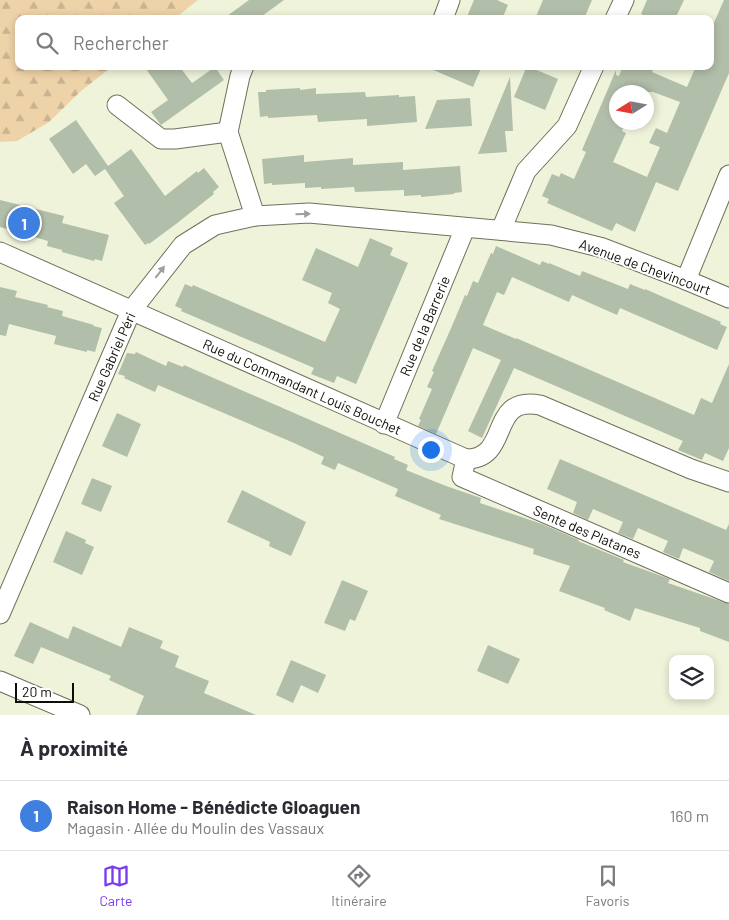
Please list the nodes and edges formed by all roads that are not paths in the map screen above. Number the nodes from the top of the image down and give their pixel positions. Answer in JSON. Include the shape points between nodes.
{"nodes":[{"id":1,"x":450,"y":0,"type":"edge"},
{"id":2,"x":624,"y":0,"type":"edge"},
{"id":3,"x":444,"y":15,"type":"edge"},
{"id":4,"x":618,"y":15,"type":"edge"},
{"id":5,"x":242,"y":70,"type":"edge"},
{"id":6,"x":592,"y":70,"type":"edge"},
{"id":7,"x":117,"y":105,"type":"dead end"},
{"id":8,"x":228,"y":132,"type":"junction"},
{"id":9,"x":729,"y":175,"type":"edge"},
{"id":10,"x":255,"y":216,"type":"junction"},
{"id":11,"x":465,"y":228,"type":"junction"},
{"id":12,"x":501,"y":230,"type":"junction"},
{"id":13,"x":0,"y":252,"type":"edge"},
{"id":14,"x":686,"y":280,"type":"junction"},
{"id":15,"x":729,"y":298,"type":"edge"},
{"id":16,"x":131,"y":311,"type":"junction"},
{"id":17,"x":384,"y":424,"type":"junction"},
{"id":18,"x":466,"y":460,"type":"junction"},
{"id":19,"x":729,"y":482,"type":"edge"},
{"id":20,"x":729,"y":593,"type":"edge"},
{"id":21,"x":0,"y":614,"type":"edge"},
{"id":22,"x":0,"y":681,"type":"edge"},
{"id":23,"x":80,"y":715,"type":"edge"}],
"edges":[{"from":1,"to":3,"type":"street"},
{"from":2,"to":4,"type":"street"},
{"from":5,"to":8,"type":"street"},
{"from":6,"to":12,"type":"street","via":[[567,126],[526,171]]},
{"from":7,"to":8,"type":"street","via":[[161,138]]},
{"from":8,"to":10,"type":"street"},
{"from":9,"to":14,"type":"street"},
{"from":10,"to":11,"type":"street","name":"Rue Gabriel Péri","one_way":true,"via":[[309,213]]},
{"from":16,"to":10,"type":"street","name":"Rue Gabriel Péri","one_way":true,"via":[[183,245],[215,225]]},
{"from":11,"to":12,"type":"street","name":"Rue Gabriel Péri"},
{"from":11,"to":17,"type":"street","name":"Rue de la Barrerie"},
{"from":12,"to":14,"type":"street","name":"Avenue de Chevincourt","via":[[551,235],[602,248]]},
{"from":13,"to":16,"type":"street","name":"Rue du Commandant Louis Bouchet"},
{"from":14,"to":15,"type":"street","name":"Avenue de Chevincourt"},
{"from":16,"to":17,"type":"street","name":"Rue du Commandant Louis Bouchet"},
{"from":16,"to":21,"type":"street","name":"Rue Gabriel Péri"},
{"from":17,"to":18,"type":"street","name":"Rue du Commandant Louis Bouchet"},
{"from":18,"to":19,"type":"street","via":[[486,454],[507,415],[516,406],[527,402]]},
{"from":18,"to":20,"type":"street","name":"Sente des Platanes","via":[[462,477]]},
{"from":22,"to":23,"type":"street"}]}
